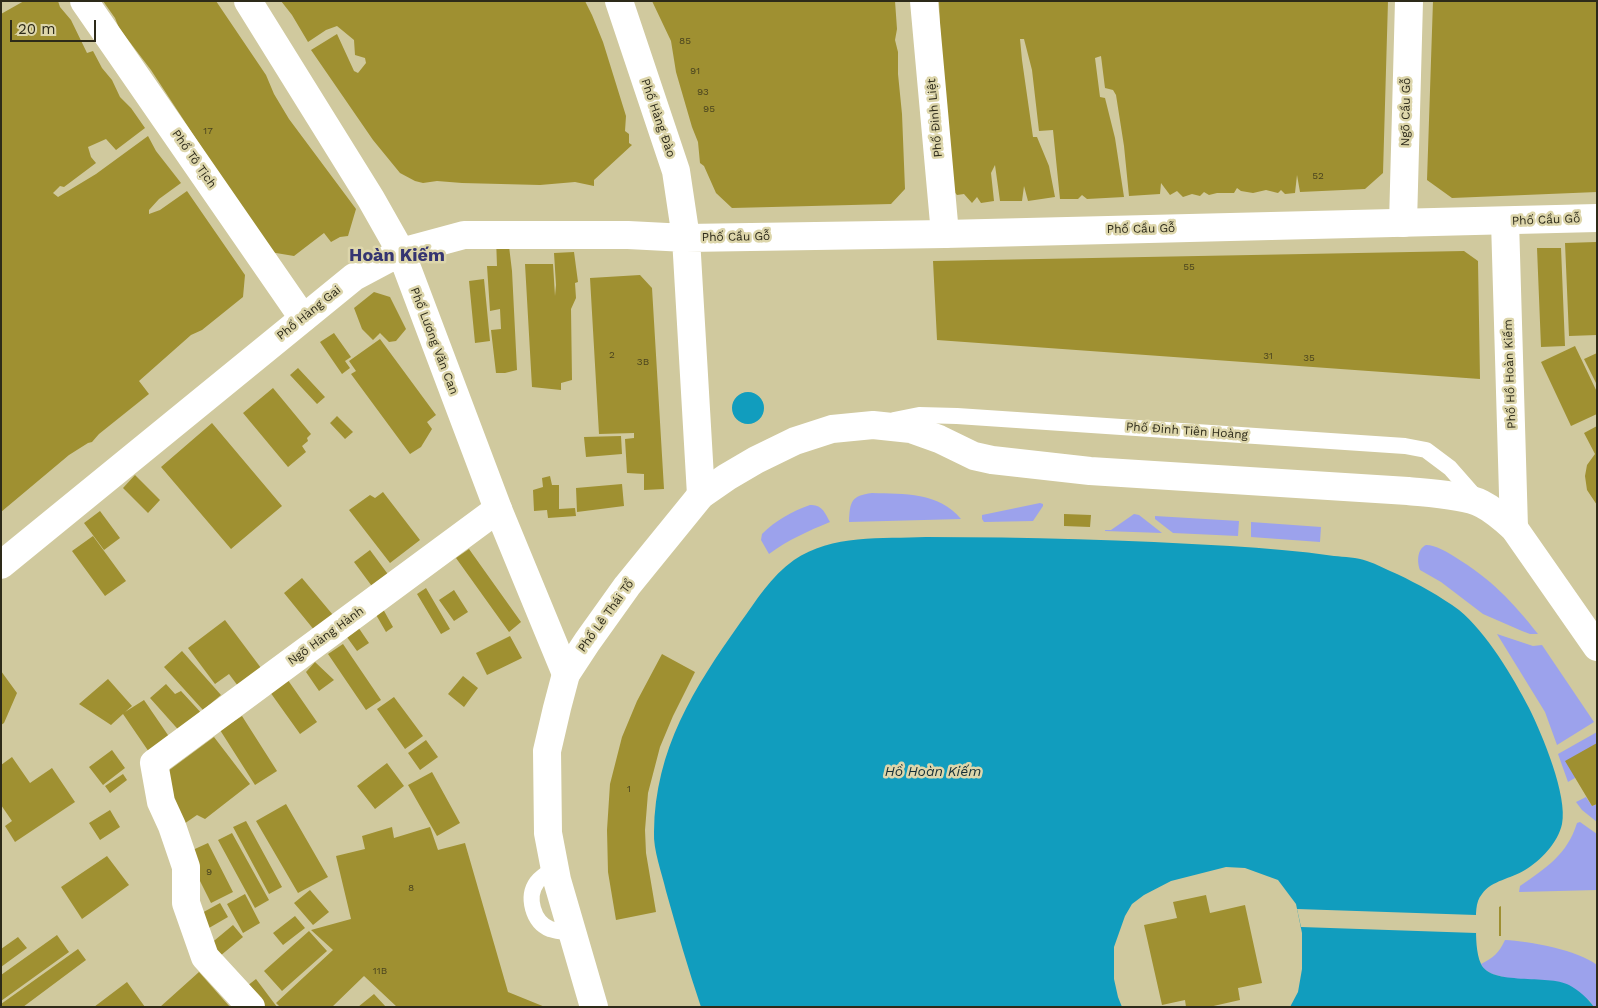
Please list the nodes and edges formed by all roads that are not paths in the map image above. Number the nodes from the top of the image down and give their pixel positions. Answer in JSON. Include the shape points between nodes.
{"nodes":[{"id":1,"x":84,"y":1,"type":"edge"},
{"id":2,"x":248,"y":1,"type":"edge"},
{"id":3,"x":619,"y":1,"type":"edge"},
{"id":4,"x":924,"y":1,"type":"edge"},
{"id":5,"x":1409,"y":1,"type":"edge"},
{"id":6,"x":1597,"y":218,"type":"edge"},
{"id":7,"x":1505,"y":221,"type":"junction"},
{"id":8,"x":1403,"y":223,"type":"junction"},
{"id":9,"x":944,"y":234,"type":"junction"},
{"id":10,"x":686,"y":238,"type":"junction"},
{"id":11,"x":401,"y":252,"type":"junction"},
{"id":12,"x":302,"y":318,"type":"junction"},
{"id":13,"x":873,"y":424,"type":"junction"},
{"id":14,"x":701,"y":495,"type":"junction"},
{"id":15,"x":1481,"y":503,"type":"junction"},
{"id":16,"x":498,"y":509,"type":"junction"},
{"id":17,"x":1514,"y":528,"type":"junction"},
{"id":18,"x":1,"y":565,"type":"edge"},
{"id":19,"x":1597,"y":647,"type":"edge"},
{"id":20,"x":566,"y":674,"type":"junction"},
{"id":21,"x":251,"y":1007,"type":"edge"},
{"id":22,"x":594,"y":1007,"type":"edge"}],
"edges":[{"from":1,"to":12,"type":"street","name":"Phố Tô Tịch"},
{"from":2,"to":11,"type":"street","name":"Phố Lương Văn Can"},
{"from":3,"to":10,"type":"street","name":"Phố Hàng Đào","via":[[676,171]]},
{"from":4,"to":9,"type":"street","name":"Phố Đinh Liệt"},
{"from":5,"to":8,"type":"street","name":"Ngõ Cầu Gỗ"},
{"from":6,"to":7,"type":"street","name":"Phố Cầu Gỗ"},
{"from":7,"to":8,"type":"street","name":"Phố Cầu Gỗ"},
{"from":7,"to":17,"type":"street","name":"Phố Hồ Hoàn Kiếm"},
{"from":8,"to":9,"type":"street","name":"Phố Cầu Gỗ"},
{"from":9,"to":10,"type":"street","name":"Phố Cầu Gỗ"},
{"from":10,"to":11,"type":"street","name":"Phố Hàng Gai","via":[[464,235]]},
{"from":10,"to":14,"type":"street"},
{"from":11,"to":12,"type":"street","name":"Phố Hàng Gai","via":[[354,277]]},
{"from":11,"to":16,"type":"street","name":"Phố Lương Văn Can"},
{"from":12,"to":18,"type":"street","name":"Phố Hàng Gai"},
{"from":13,"to":14,"type":"street","name":"Phố Đinh Tiên Hoàng","via":[[832,429],[795,441],[748,464]]},
{"from":13,"to":15,"type":"street","name":"Phố Đinh Tiên Hoàng","via":[[912,430],[974,456],[992,460],[1090,471],[1408,491]]},
{"from":13,"to":15,"type":"lane","name":"Phố Đinh Tiên Hoàng","via":[[919,415],[957,416],[1405,446],[1426,450],[1450,468]]},
{"from":14,"to":20,"type":"street","name":"Phố Lê Thái Tổ","via":[[627,586]]},
{"from":15,"to":17,"type":"street","name":"Phố Đinh Tiên Hoàng"},
{"from":16,"to":20,"type":"street","name":"Phố Lương Văn Can"},
{"from":16,"to":21,"type":"street","name":"Ngõ Hàng Hành","via":[[154,763],[161,802],[186,867],[186,903],[205,957]]},
{"from":17,"to":19,"type":"street","name":"Phố Đinh Tiên Hoàng"},
{"from":20,"to":22,"type":"street","name":"Phố Lê Thái Tổ","via":[[547,751],[548,833],[572,934]]}]}
